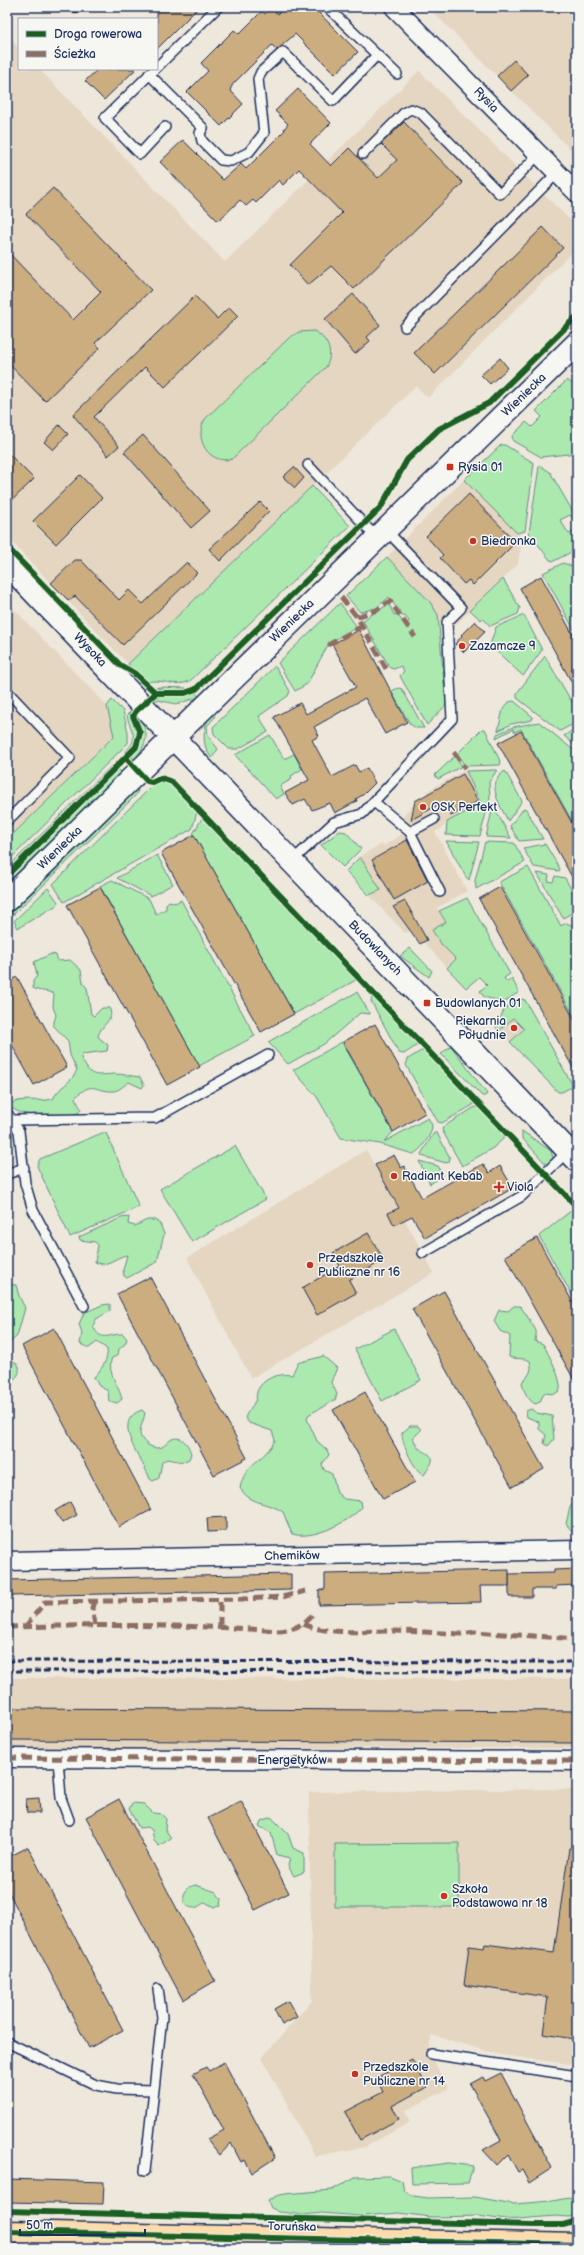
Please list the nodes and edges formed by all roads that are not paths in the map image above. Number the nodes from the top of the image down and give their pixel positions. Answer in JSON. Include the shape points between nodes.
{"nodes":[{"id":1,"x":218,"y":7,"type":"edge"},
{"id":2,"x":327,"y":7,"type":"edge"},
{"id":3,"x":394,"y":7,"type":"edge"},
{"id":4,"x":377,"y":55,"type":"junction"},
{"id":5,"x":158,"y":65,"type":"edge"},
{"id":6,"x":152,"y":72,"type":"edge"},
{"id":7,"x":397,"y":74,"type":"dead end"},
{"id":8,"x":165,"y":127,"type":"dead end"},
{"id":9,"x":363,"y":154,"type":"dead end"},
{"id":10,"x":538,"y":154,"type":"junction"},
{"id":11,"x":557,"y":173,"type":"junction"},
{"id":12,"x":577,"y":193,"type":"edge"},
{"id":13,"x":405,"y":327,"type":"dead end"},
{"id":14,"x":577,"y":343,"type":"edge"},
{"id":15,"x":308,"y":465,"type":"dead end"},
{"id":16,"x":381,"y":534,"type":"junction"},
{"id":17,"x":10,"y":572,"type":"edge"},
{"id":18,"x":7,"y":691,"type":"edge"},
{"id":19,"x":174,"y":737,"type":"junction"},
{"id":20,"x":374,"y":802,"type":"junction"},
{"id":21,"x":434,"y":819,"type":"dead end"},
{"id":22,"x":7,"y":821,"type":"edge"},
{"id":23,"x":410,"y":832,"type":"junction"},
{"id":24,"x":292,"y":861,"type":"junction"},
{"id":25,"x":440,"y":892,"type":"dead end"},
{"id":26,"x":7,"y":900,"type":"edge"},
{"id":27,"x":268,"y":1055,"type":"dead end"},
{"id":28,"x":10,"y":1116,"type":"edge"},
{"id":29,"x":573,"y":1155,"type":"edge"},
{"id":30,"x":24,"y":1168,"type":"junction"},
{"id":31,"x":7,"y":1174,"type":"edge"},
{"id":32,"x":422,"y":1253,"type":"dead end"},
{"id":33,"x":84,"y":1306,"type":"dead end"},
{"id":34,"x":577,"y":1550,"type":"edge"},
{"id":35,"x":7,"y":1561,"type":"edge"},
{"id":36,"x":7,"y":1758,"type":"edge"},
{"id":37,"x":58,"y":1759,"type":"junction"},
{"id":38,"x":577,"y":1761,"type":"edge"},
{"id":39,"x":69,"y":1820,"type":"dead end"},
{"id":40,"x":158,"y":1989,"type":"dead end"},
{"id":41,"x":7,"y":2042,"type":"edge"},
{"id":42,"x":432,"y":2054,"type":"dead end"},
{"id":43,"x":577,"y":2076,"type":"edge"},
{"id":44,"x":153,"y":2090,"type":"junction"},
{"id":45,"x":145,"y":2171,"type":"dead end"},
{"id":46,"x":7,"y":2232,"type":"edge"},
{"id":47,"x":577,"y":2245,"type":"edge"}],
"edges":[{"from":1,"to":5,"type":"lane"},
{"from":2,"to":4,"type":"lane"},
{"from":3,"to":10,"type":"street","name":"Rysia"},
{"from":4,"to":6,"type":"lane","via":[[333,101],[283,52],[261,72],[258,79],[264,133],[249,152],[231,161],[221,160],[202,141],[200,133],[203,128]]},
{"from":4,"to":7,"type":"lane"},
{"from":6,"to":8,"type":"lane","via":[[105,118],[140,154]]},
{"from":9,"to":10,"type":"lane","via":[[405,112],[412,109],[421,113],[500,194]]},
{"from":10,"to":11,"type":"street","name":"Rysia"},
{"from":11,"to":12,"type":"street","name":"Rysia"},
{"from":11,"to":13,"type":"lane"},
{"from":14,"to":16,"type":"street","name":"Wieniecka"},
{"from":15,"to":16,"type":"lane"},
{"from":16,"to":19,"type":"street","name":"Wieniecka"},
{"from":16,"to":20,"type":"lane","via":[[461,608],[447,622],[452,719]]},
{"from":17,"to":19,"type":"street","name":"Wysoka"},
{"from":18,"to":22,"type":"lane","via":[[70,758]]},
{"from":19,"to":24,"type":"street","name":"Budowlanych"},
{"from":19,"to":26,"type":"street","name":"Wieniecka"},
{"from":20,"to":23,"type":"lane"},
{"from":20,"to":24,"type":"lane","via":[[362,814],[334,822]]},
{"from":21,"to":23,"type":"lane"},
{"from":23,"to":25,"type":"lane"},
{"from":24,"to":29,"type":"street","name":"Budowlanych"},
{"from":27,"to":28,"type":"lane","via":[[156,1118]]},
{"from":28,"to":30,"type":"lane","via":[[19,1131]]},
{"from":29,"to":32,"type":"lane","via":[[522,1196]]},
{"from":30,"to":31,"type":"lane"},
{"from":30,"to":33,"type":"lane","via":[[27,1196],[33,1210]]},
{"from":34,"to":35,"type":"street","name":"Chemików"},
{"from":36,"to":37,"type":"street","name":"Energetyków"},
{"from":37,"to":38,"type":"street","name":"Energetyków"},
{"from":37,"to":39,"type":"lane","via":[[61,1798]]},
{"from":40,"to":44,"type":"lane","via":[[162,2017]]},
{"from":41,"to":44,"type":"lane","via":[[96,2086]]},
{"from":42,"to":43,"type":"lane"},
{"from":44,"to":45,"type":"lane"},
{"from":46,"to":47,"type":"main road","name":"Toruńska"}]}
